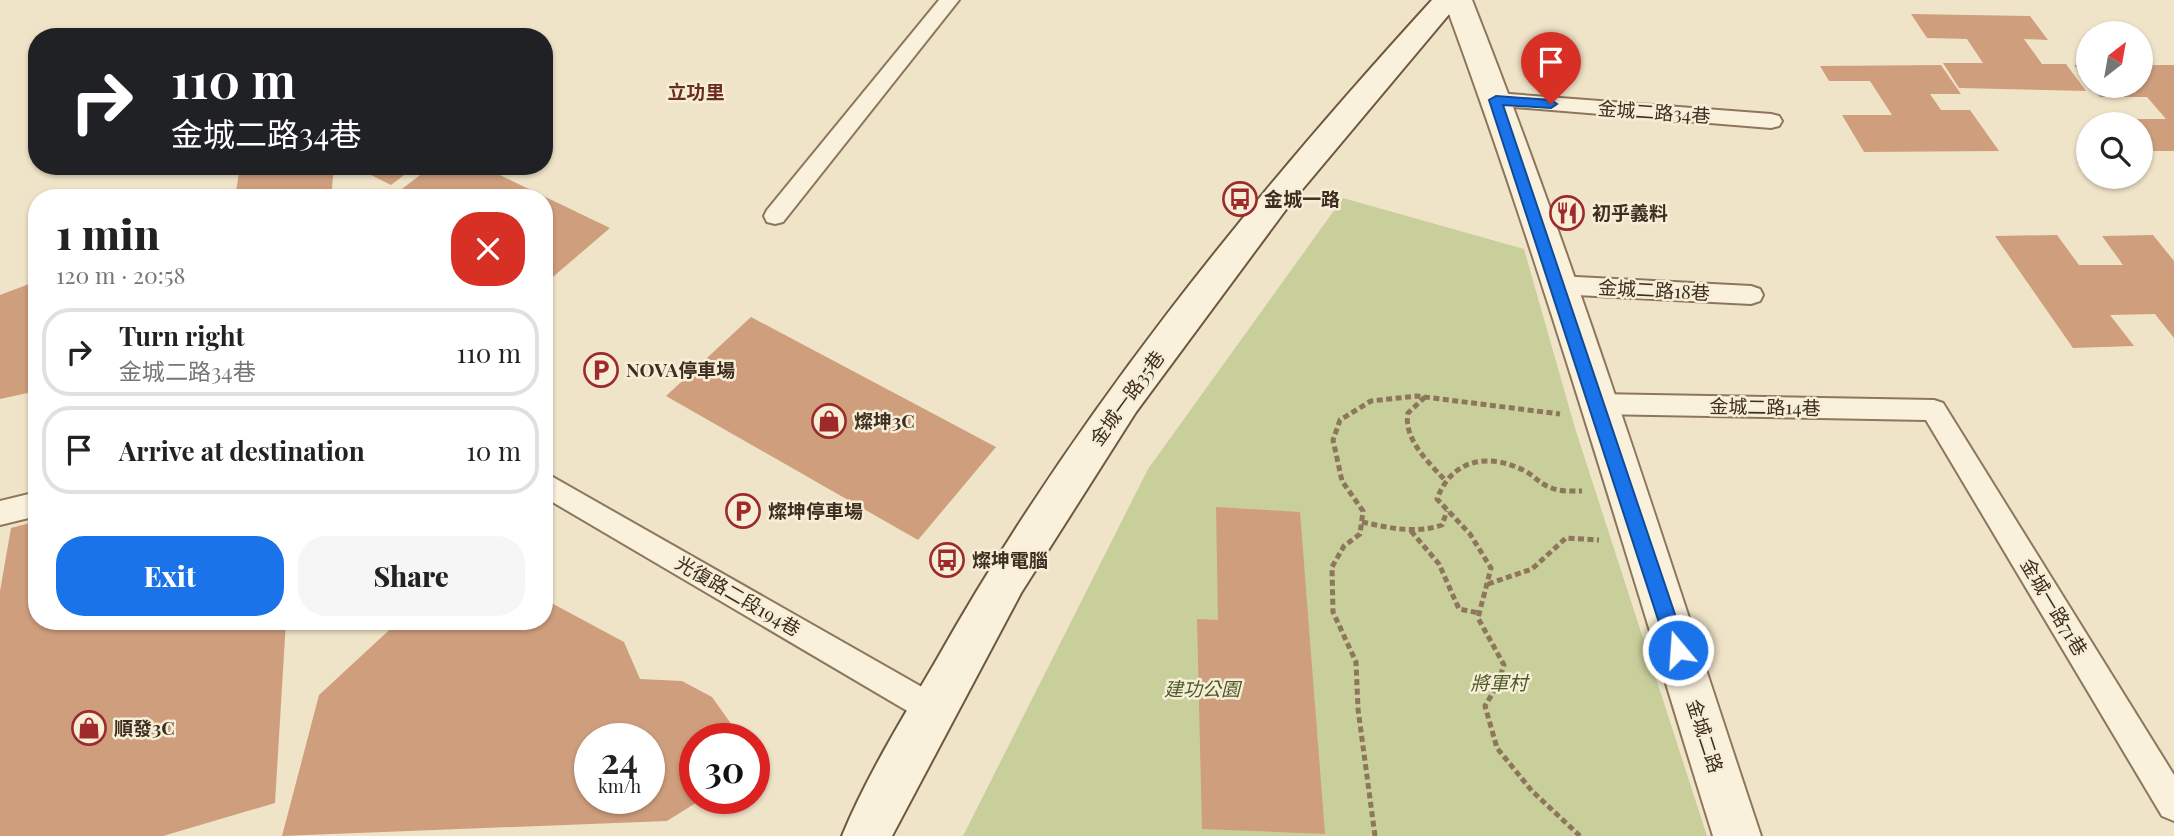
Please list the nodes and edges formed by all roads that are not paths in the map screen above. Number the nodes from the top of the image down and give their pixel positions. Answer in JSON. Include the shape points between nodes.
{"nodes":[{"id":1,"x":949,"y":0,"type":"edge"},
{"id":2,"x":1447,"y":0,"type":"edge"},
{"id":3,"x":1458,"y":0,"type":"edge"},
{"id":4,"x":1496,"y":100,"type":"junction"},
{"id":5,"x":1771,"y":121,"type":"dead end"},
{"id":6,"x":775,"y":216,"type":"dead end"},
{"id":7,"x":1557,"y":285,"type":"junction"},
{"id":8,"x":1751,"y":295,"type":"dead end"},
{"id":9,"x":1582,"y":410,"type":"junction"},
{"id":10,"x":1934,"y":410,"type":"joint"},
{"id":11,"x":553,"y":488,"type":"edge"},
{"id":12,"x":28,"y":506,"type":"edge"},
{"id":13,"x":0,"y":513,"type":"edge"},
{"id":14,"x":932,"y":709,"type":"junction"},
{"id":15,"x":2174,"y":805,"type":"edge"},
{"id":16,"x":866,"y":836,"type":"edge"},
{"id":17,"x":1737,"y":836,"type":"edge"}],
"edges":[{"from":1,"to":6,"type":"lane"},
{"from":2,"to":14,"type":"street","name":"金城一路35巷","via":[[1242,240],[1027,546]]},
{"from":3,"to":4,"type":"street","name":"金城二路"},
{"from":4,"to":5,"type":"lane","name":"金城二路34巷"},
{"from":4,"to":7,"type":"street","name":"金城二路"},
{"from":7,"to":8,"type":"lane","name":"金城二路18巷"},
{"from":7,"to":9,"type":"street","name":"金城二路"},
{"from":9,"to":10,"type":"lane","name":"金城二路14巷"},
{"from":9,"to":17,"type":"street","name":"金城二路"},
{"from":10,"to":15,"type":"lane","name":"金城一路71巷"},
{"from":11,"to":14,"type":"lane","name":"光復路二段194巷"},
{"from":12,"to":13,"type":"lane"},
{"from":14,"to":16,"type":"street","name":"金城一路35巷"}]}
